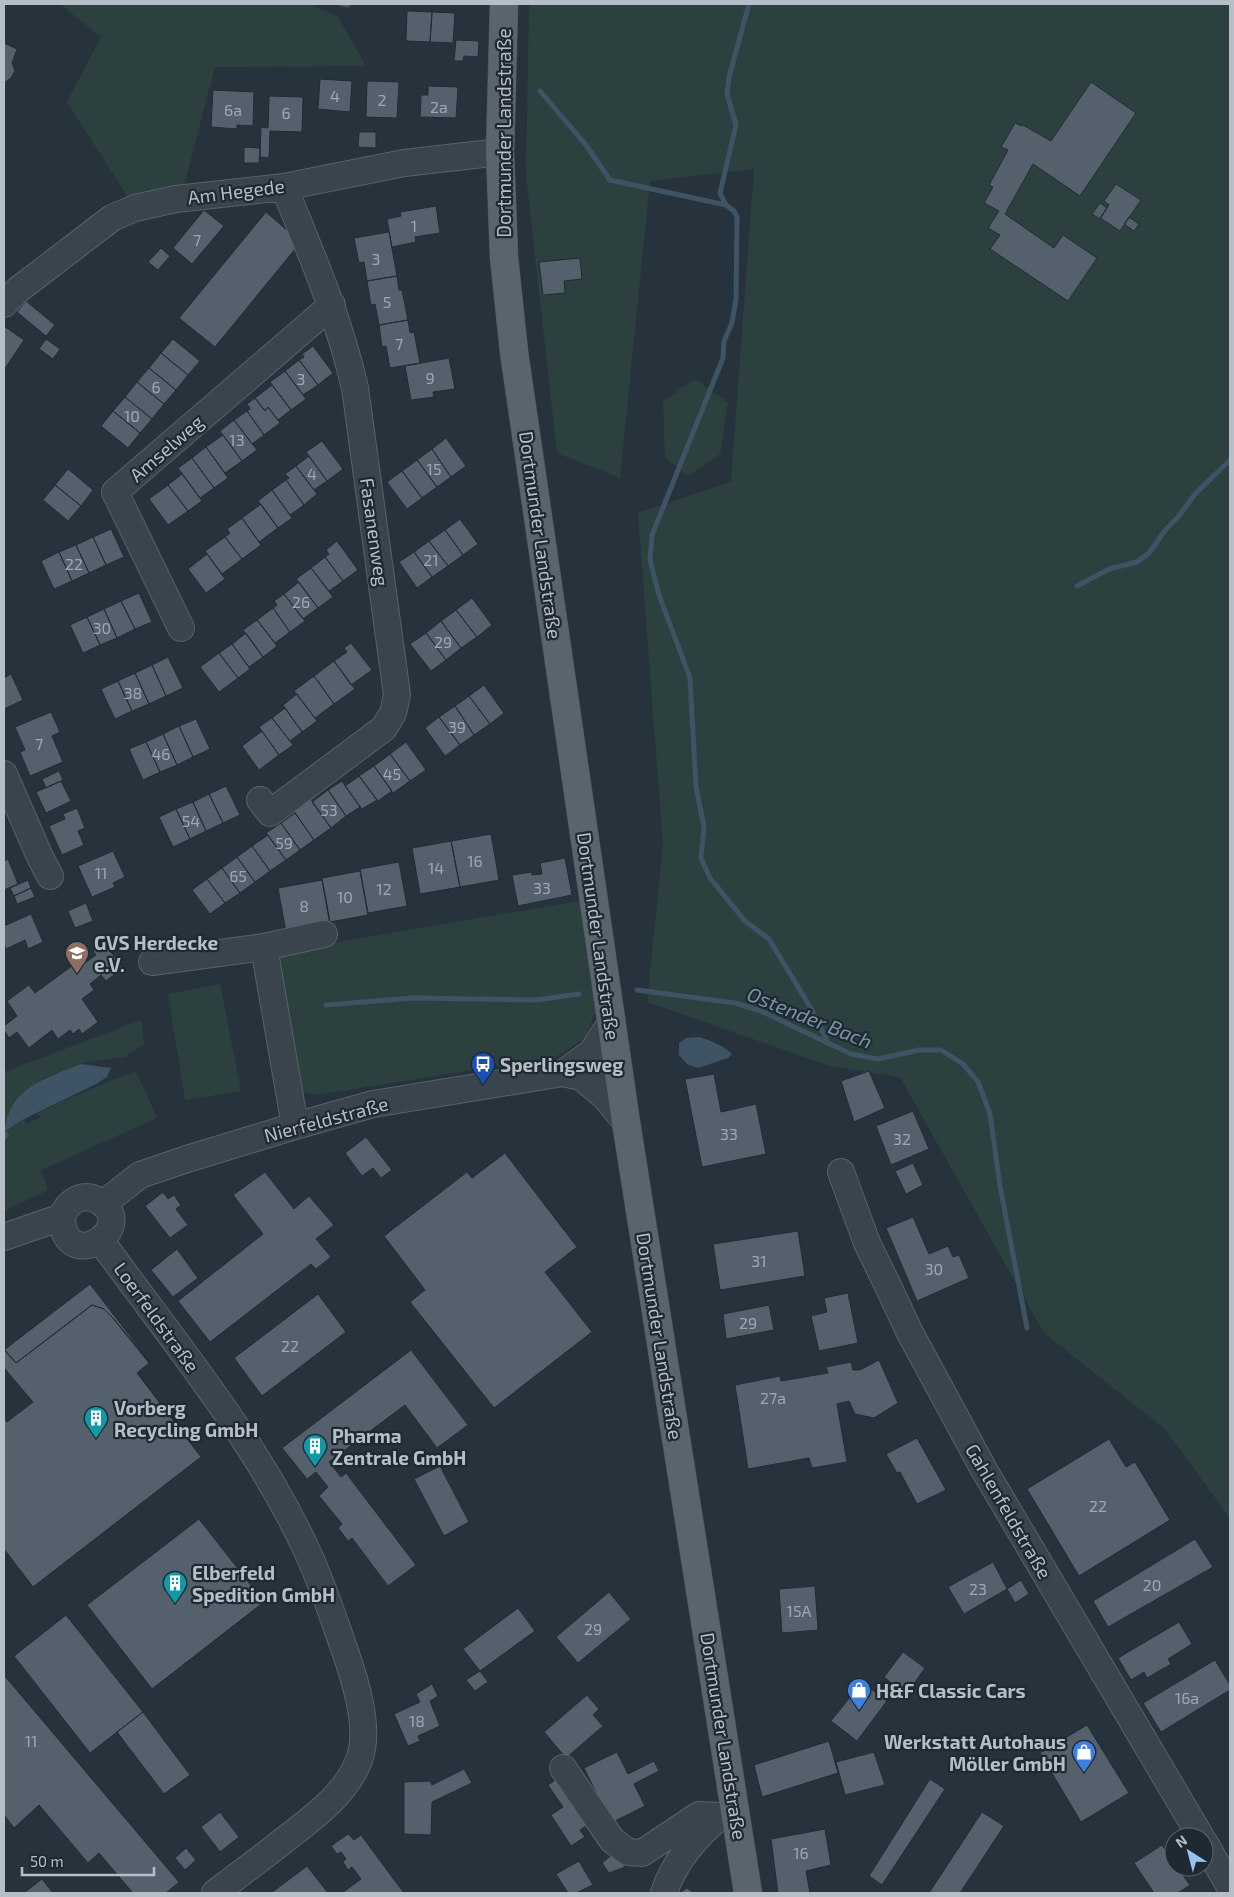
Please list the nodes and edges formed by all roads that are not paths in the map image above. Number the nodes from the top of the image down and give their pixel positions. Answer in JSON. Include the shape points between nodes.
{"nodes":[{"id":1,"x":504,"y":4,"type":"edge"},
{"id":2,"x":500,"y":152,"type":"junction"},
{"id":3,"x":284,"y":187,"type":"junction"},
{"id":4,"x":4,"y":304,"type":"edge"},
{"id":5,"x":332,"y":305,"type":"junction"},
{"id":6,"x":181,"y":628,"type":"dead end"},
{"id":7,"x":4,"y":774,"type":"edge"},
{"id":8,"x":260,"y":800,"type":"dead end"},
{"id":9,"x":50,"y":876,"type":"dead end"},
{"id":10,"x":324,"y":934,"type":"dead end"},
{"id":11,"x":264,"y":946,"type":"junction"},
{"id":12,"x":152,"y":962,"type":"dead end"},
{"id":13,"x":612,"y":1021,"type":"junction"},
{"id":14,"x":572,"y":1075,"type":"junction"},
{"id":15,"x":620,"y":1076,"type":"junction"},
{"id":16,"x":626,"y":1122,"type":"junction"},
{"id":17,"x":295,"y":1126,"type":"junction"},
{"id":18,"x":841,"y":1172,"type":"dead end"},
{"id":19,"x":103,"y":1204,"type":"junction"},
{"id":20,"x":62,"y":1217,"type":"junction"},
{"id":21,"x":4,"y":1237,"type":"edge"},
{"id":22,"x":101,"y":1241,"type":"junction"},
{"id":23,"x":563,"y":1768,"type":"dead end"},
{"id":24,"x":728,"y":1815,"type":"junction"},
{"id":25,"x":1195,"y":1827,"type":"edge"},
{"id":26,"x":1214,"y":1859,"type":"edge"},
{"id":27,"x":1230,"y":1887,"type":"edge"},
{"id":28,"x":216,"y":1893,"type":"edge"},
{"id":29,"x":664,"y":1893,"type":"edge"},
{"id":30,"x":748,"y":1893,"type":"edge"}],
"edges":[{"from":1,"to":2,"type":"main road","name":"Dortmunder Landstraße"},
{"from":2,"to":3,"type":"street","name":"Am Hegede","via":[[404,163]]},
{"from":2,"to":13,"type":"main road","name":"Dortmunder Landstraße","via":[[504,257],[514,352]]},
{"from":3,"to":4,"type":"street","name":"Am Hegede","via":[[176,199],[136,208],[112,218]]},
{"from":3,"to":5,"type":"street","name":"Fasanenweg"},
{"from":5,"to":6,"type":"street","name":"Amselweg","via":[[115,492]]},
{"from":5,"to":8,"type":"street","name":"Fasanenweg","via":[[355,388],[397,696],[393,713],[384,728],[270,814]]},
{"from":7,"to":9,"type":"street"},
{"from":10,"to":11,"type":"street"},
{"from":11,"to":12,"type":"street"},
{"from":11,"to":17,"type":"street"},
{"from":13,"to":14,"type":"street","name":"Nierfeldstraße"},
{"from":13,"to":15,"type":"main road","name":"Dortmunder Landstraße"},
{"from":14,"to":15,"type":"street","name":"Nierfeldstraße"},
{"from":14,"to":16,"type":"street","via":[[604,1096]]},
{"from":14,"to":17,"type":"street","name":"Nierfeldstraße","via":[[483,1085],[373,1104]]},
{"from":15,"to":16,"type":"main road","name":"Dortmunder Landstraße"},
{"from":16,"to":24,"type":"main road","name":"Dortmunder Landstraße"},
{"from":17,"to":19,"type":"street","name":"Nierfeldstraße","via":[[140,1175]]},
{"from":18,"to":25,"type":"street","name":"Gahlenfeldstraße","via":[[867,1243],[909,1331],[972,1447]]},
{"from":19,"to":20,"type":"street","via":[[95,1198],[83,1197],[71,1202]]},
{"from":19,"to":22,"type":"street","via":[[110,1220]]},
{"from":20,"to":21,"type":"street"},
{"from":20,"to":22,"type":"street","via":[[62,1227],[75,1243],[87,1246]]},
{"from":22,"to":28,"type":"street","name":"Loerfeldstraße","via":[[212,1391],[286,1509],[325,1594],[352,1672],[363,1725],[360,1759],[341,1790],[325,1808]]},
{"from":23,"to":24,"type":"street","via":[[612,1840],[628,1852],[642,1853],[699,1815]]},
{"from":24,"to":29,"type":"street","via":[[694,1841],[677,1864]]},
{"from":24,"to":30,"type":"main road","name":"Dortmunder Landstraße"},
{"from":26,"to":27,"type":"street"}]}
